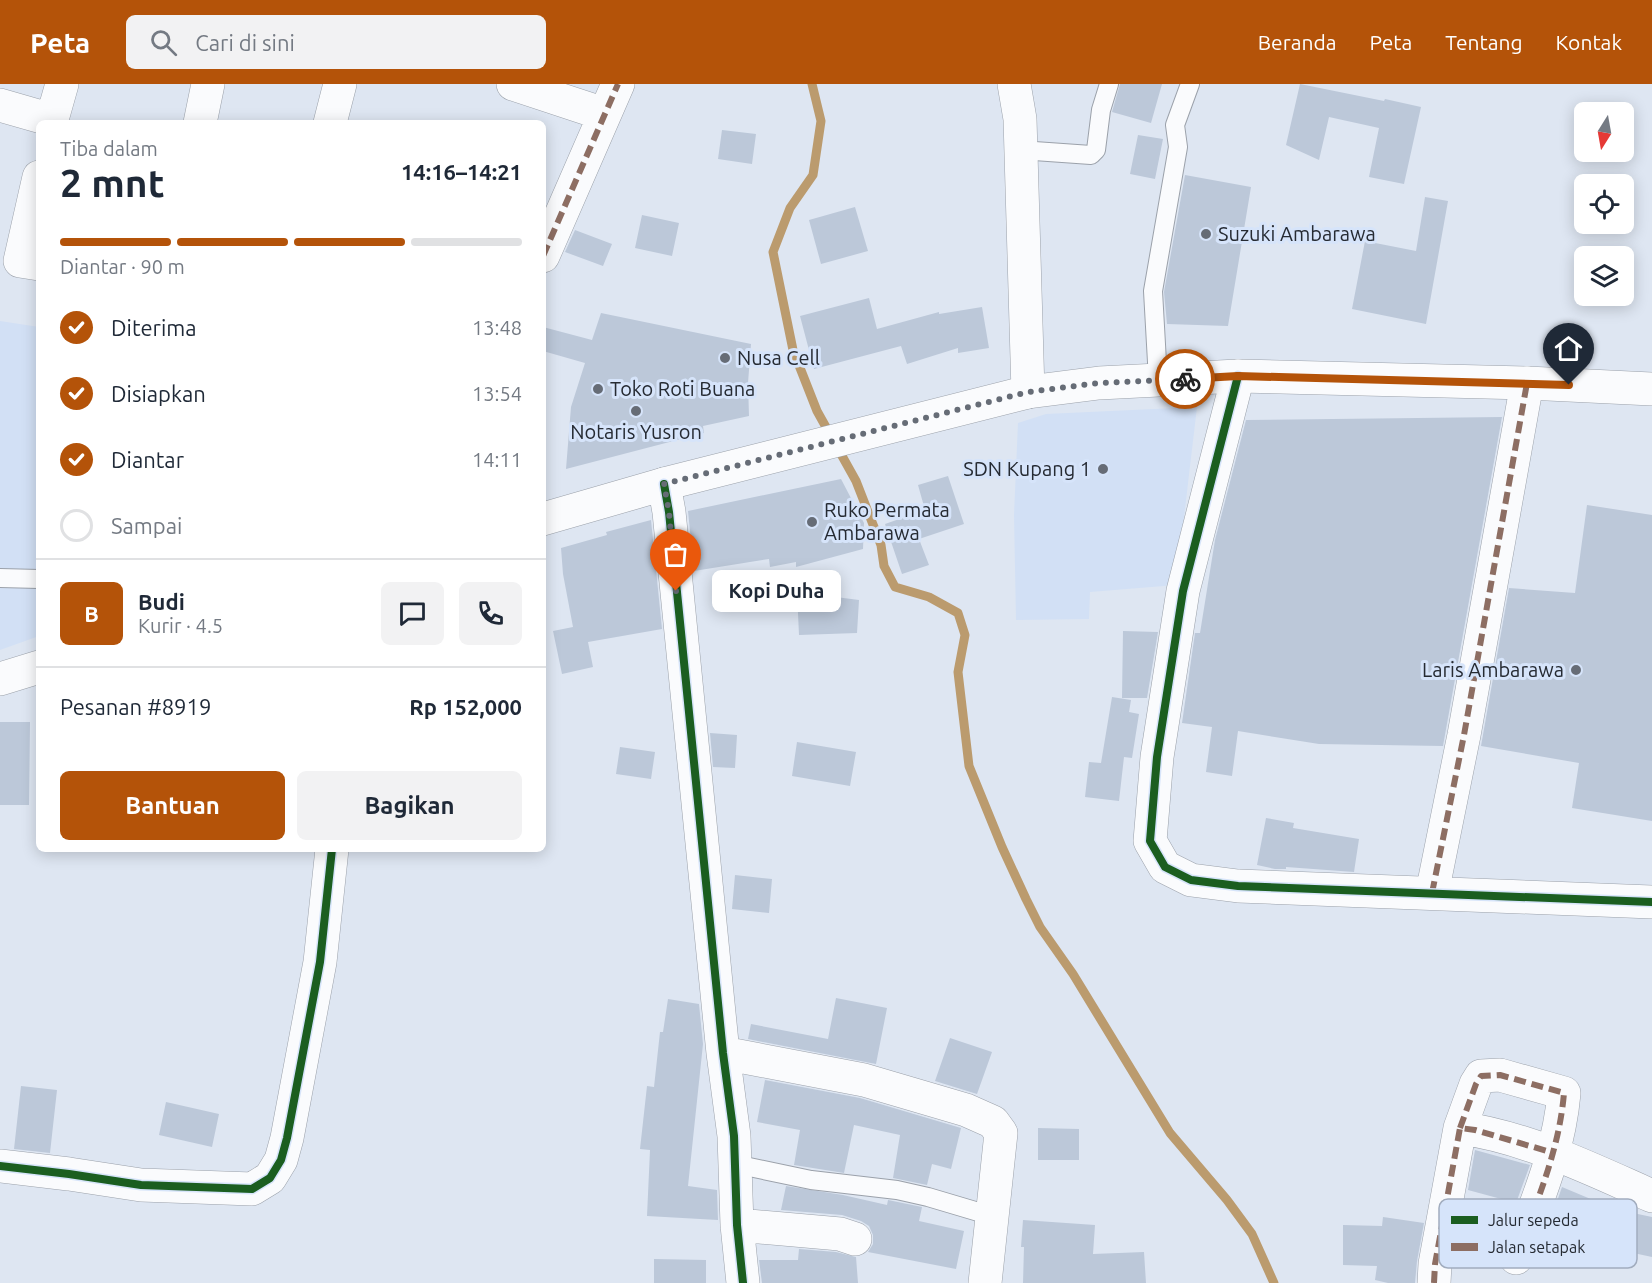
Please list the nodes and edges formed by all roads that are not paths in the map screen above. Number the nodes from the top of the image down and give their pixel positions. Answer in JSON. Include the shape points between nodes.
{"nodes":[{"id":1,"x":62,"y":84,"type":"edge"},
{"id":2,"x":208,"y":84,"type":"edge"},
{"id":3,"x":340,"y":84,"type":"edge"},
{"id":4,"x":513,"y":84,"type":"edge"},
{"id":5,"x":618,"y":84,"type":"edge"},
{"id":6,"x":1014,"y":84,"type":"edge"},
{"id":7,"x":1109,"y":84,"type":"edge"},
{"id":8,"x":1190,"y":84,"type":"edge"},
{"id":9,"x":0,"y":105,"type":"edge"},
{"id":10,"x":604,"y":114,"type":"junction"},
{"id":11,"x":45,"y":120,"type":"edge"},
{"id":12,"x":52,"y":120,"type":"edge"},
{"id":13,"x":201,"y":120,"type":"edge"},
{"id":14,"x":331,"y":120,"type":"edge"},
{"id":15,"x":1020,"y":150,"type":"junction"},
{"id":16,"x":36,"y":190,"type":"edge"},
{"id":17,"x":546,"y":249,"type":"edge"},
{"id":18,"x":20,"y":261,"type":"edge"},
{"id":19,"x":1238,"y":376,"type":"junction"},
{"id":20,"x":1158,"y":380,"type":"junction"},
{"id":21,"x":1527,"y":383,"type":"junction"},
{"id":22,"x":1652,"y":389,"type":"edge"},
{"id":23,"x":1028,"y":392,"type":"junction"},
{"id":24,"x":664,"y":484,"type":"junction"},
{"id":25,"x":546,"y":518,"type":"edge"},
{"id":26,"x":0,"y":578,"type":"edge"},
{"id":27,"x":36,"y":579,"type":"edge"},
{"id":28,"x":36,"y":669,"type":"edge"},
{"id":29,"x":0,"y":679,"type":"edge"},
{"id":30,"x":332,"y":852,"type":"edge"},
{"id":31,"x":1432,"y":893,"type":"junction"},
{"id":32,"x":1652,"y":902,"type":"edge"},
{"id":33,"x":723,"y":1053,"type":"junction"},
{"id":34,"x":1460,"y":1128,"type":"junction"},
{"id":35,"x":1554,"y":1153,"type":"junction"},
{"id":36,"x":735,"y":1164,"type":"junction"},
{"id":37,"x":0,"y":1166,"type":"edge"},
{"id":38,"x":1652,"y":1196,"type":"edge"},
{"id":39,"x":1447,"y":1199,"type":"edge"},
{"id":40,"x":1537,"y":1199,"type":"edge"},
{"id":41,"x":992,"y":1216,"type":"junction"},
{"id":42,"x":737,"y":1225,"type":"junction"},
{"id":43,"x":855,"y":1239,"type":"dead end"},
{"id":44,"x":1439,"y":1242,"type":"edge"},
{"id":45,"x":743,"y":1283,"type":"edge"},
{"id":46,"x":985,"y":1283,"type":"edge"},
{"id":47,"x":1434,"y":1283,"type":"edge"}],
"edges":[{"from":1,"to":12,"type":"street"},
{"from":2,"to":13,"type":"street"},
{"from":3,"to":14,"type":"street"},
{"from":4,"to":10,"type":"street"},
{"from":5,"to":10,"type":"street"},
{"from":6,"to":15,"type":"street"},
{"from":7,"to":15,"type":"lane","via":[[1096,150],[1091,155]]},
{"from":8,"to":20,"type":"lane","via":[[1175,125],[1178,147],[1153,291]]},
{"from":9,"to":11,"type":"street"},
{"from":10,"to":17,"type":"street"},
{"from":15,"to":23,"type":"street"},
{"from":16,"to":18,"type":"street"},
{"from":19,"to":20,"type":"street"},
{"from":19,"to":21,"type":"street"},
{"from":19,"to":31,"type":"street","via":[[1183,591],[1157,757],[1150,842],[1165,867],[1191,880],[1238,886]]},
{"from":20,"to":23,"type":"street"},
{"from":21,"to":22,"type":"street"},
{"from":21,"to":31,"type":"street"},
{"from":23,"to":24,"type":"street"},
{"from":24,"to":25,"type":"street"},
{"from":24,"to":33,"type":"street"},
{"from":26,"to":27,"type":"lane"},
{"from":28,"to":29,"type":"street"},
{"from":30,"to":37,"type":"street","via":[[320,962],[287,1138],[281,1160],[270,1178],[252,1189],[141,1185]]},
{"from":31,"to":32,"type":"street"},
{"from":33,"to":36,"type":"street"},
{"from":33,"to":41,"type":"street","via":[[864,1080],[966,1110],[993,1122],[1001,1133]]},
{"from":34,"to":35,"type":"street"},
{"from":34,"to":35,"type":"street","via":[[1481,1076],[1500,1075],[1564,1093]]},
{"from":34,"to":39,"type":"street"},
{"from":35,"to":38,"type":"street"},
{"from":35,"to":40,"type":"street"},
{"from":36,"to":41,"type":"lane","via":[[812,1180],[897,1190]]},
{"from":36,"to":42,"type":"street"},
{"from":41,"to":46,"type":"street"},
{"from":42,"to":43,"type":"street","via":[[840,1234]]},
{"from":42,"to":45,"type":"street"},
{"from":44,"to":47,"type":"street"}]}
